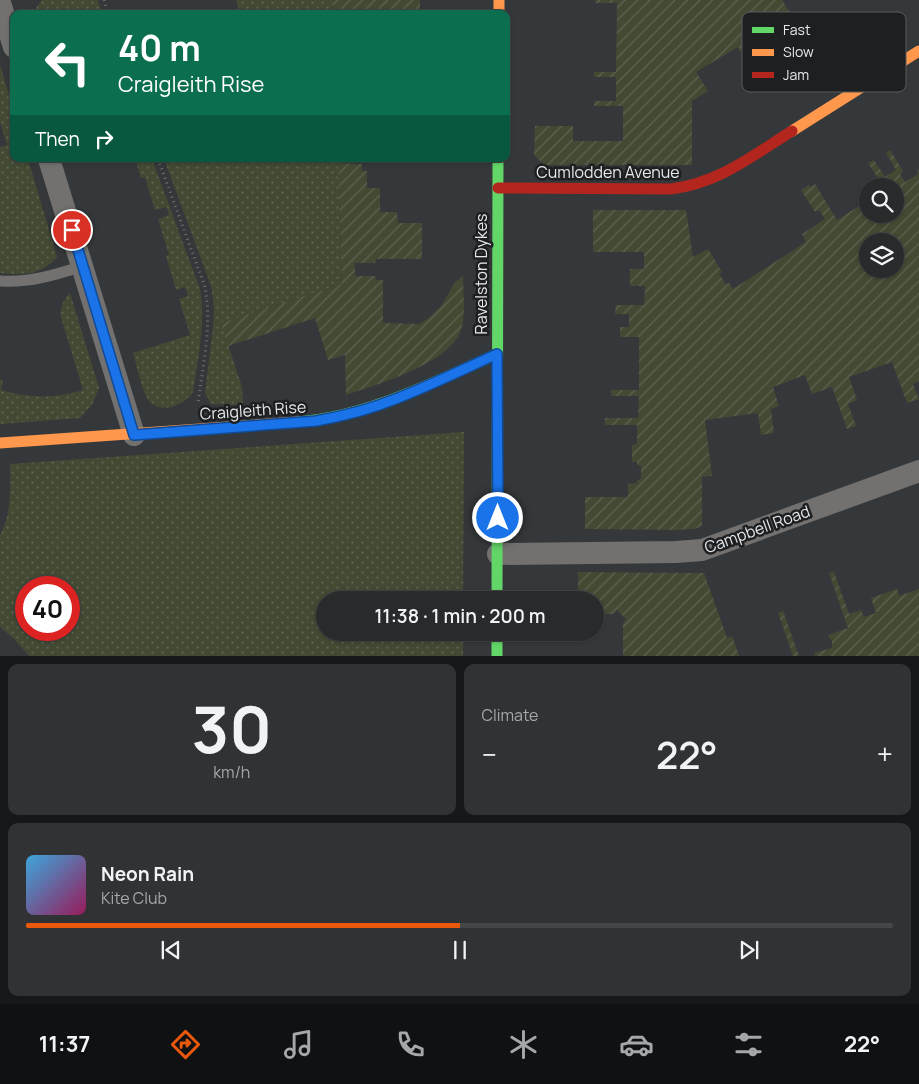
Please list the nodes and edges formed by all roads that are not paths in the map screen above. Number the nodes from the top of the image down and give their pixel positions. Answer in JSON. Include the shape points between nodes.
{"nodes":[{"id":1,"x":0,"y":3,"type":"edge"},
{"id":2,"x":7,"y":35,"type":"edge"},
{"id":3,"x":919,"y":51,"type":"edge"},
{"id":4,"x":906,"y":59,"type":"edge"},
{"id":5,"x":854,"y":92,"type":"edge"},
{"id":6,"x":50,"y":162,"type":"edge"},
{"id":7,"x":498,"y":162,"type":"edge"},
{"id":8,"x":498,"y":188,"type":"junction"},
{"id":9,"x":83,"y":266,"type":"junction"},
{"id":10,"x":0,"y":281,"type":"edge"},
{"id":11,"x":497,"y":354,"type":"junction"},
{"id":12,"x":134,"y":435,"type":"junction"},
{"id":13,"x":0,"y":443,"type":"edge"},
{"id":14,"x":919,"y":471,"type":"edge"},
{"id":15,"x":498,"y":554,"type":"junction"},
{"id":16,"x":497,"y":591,"type":"edge"},
{"id":17,"x":497,"y":641,"type":"edge"},
{"id":18,"x":497,"y":656,"type":"edge"}],
"edges":[{"from":1,"to":2,"type":"street"},
{"from":3,"to":4,"type":"street","name":"Cumlodden Avenue"},
{"from":5,"to":8,"type":"street","name":"Cumlodden Avenue","via":[[704,184],[671,189]]},
{"from":6,"to":9,"type":"street"},
{"from":7,"to":8,"type":"street","name":"Ravelston Dykes"},
{"from":8,"to":11,"type":"street","name":"Ravelston Dykes"},
{"from":9,"to":10,"type":"lane","via":[[54,276]]},
{"from":9,"to":12,"type":"street"},
{"from":11,"to":12,"type":"street","name":"Craigleith Rise","via":[[398,398],[348,414],[316,421]]},
{"from":11,"to":15,"type":"street","name":"Ravelston Dykes"},
{"from":12,"to":13,"type":"street","name":"Craigleith Rise"},
{"from":14,"to":15,"type":"street","name":"Campbell Road","via":[[702,550]]},
{"from":15,"to":16,"type":"street","name":"Ravelston Dykes"},
{"from":17,"to":18,"type":"street"}]}
